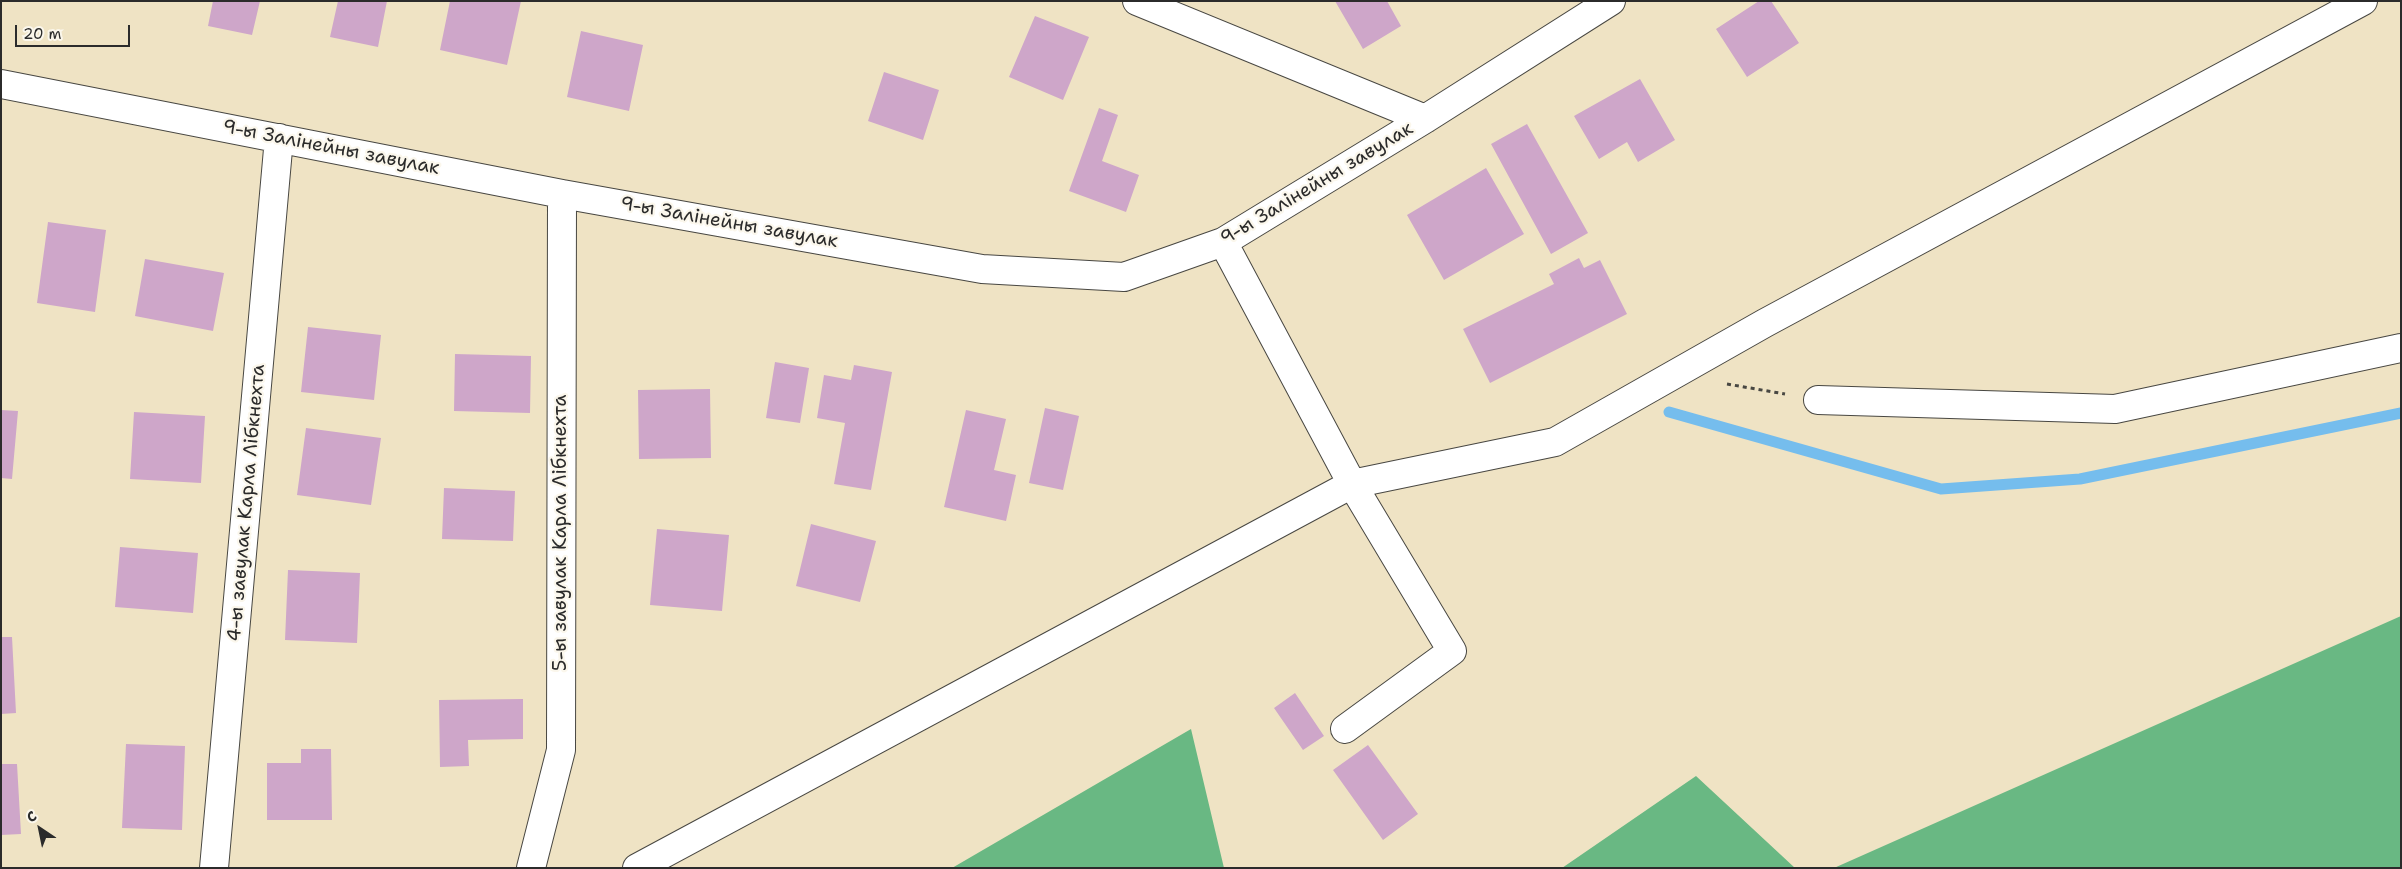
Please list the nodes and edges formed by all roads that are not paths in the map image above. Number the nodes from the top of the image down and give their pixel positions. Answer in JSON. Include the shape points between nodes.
{"nodes":[{"id":1,"x":1137,"y":1,"type":"edge"},
{"id":2,"x":1611,"y":1,"type":"edge"},
{"id":3,"x":2363,"y":1,"type":"edge"},
{"id":4,"x":1,"y":84,"type":"edge"},
{"id":5,"x":1425,"y":119,"type":"junction"},
{"id":6,"x":280,"y":138,"type":"junction"},
{"id":7,"x":562,"y":194,"type":"junction"},
{"id":8,"x":1223,"y":242,"type":"junction"},
{"id":9,"x":2401,"y":348,"type":"edge"},
{"id":10,"x":1818,"y":400,"type":"road end"},
{"id":11,"x":1352,"y":484,"type":"junction"},
{"id":12,"x":1345,"y":729,"type":"dead end"},
{"id":13,"x":214,"y":868,"type":"edge"},
{"id":14,"x":531,"y":868,"type":"edge"},
{"id":15,"x":637,"y":868,"type":"edge"}],
"edges":[{"from":1,"to":5,"type":"street"},
{"from":2,"to":5,"type":"street","name":"9-ы Залінейны завулак"},
{"from":3,"to":11,"type":"street","via":[[1774,318],[1555,442]]},
{"from":4,"to":6,"type":"street","name":"9-ы Залінейны завулак"},
{"from":5,"to":8,"type":"street","name":"9-ы Залінейны завулак"},
{"from":6,"to":7,"type":"street","name":"9-ы Залінейны завулак"},
{"from":6,"to":13,"type":"street","name":"4-ы завулак Карла Лібкнехта"},
{"from":7,"to":8,"type":"street","name":"9-ы Залінейны завулак","via":[[982,268],[1124,277]]},
{"from":7,"to":14,"type":"street","name":"5-ы завулак Карла Лібкнехта","via":[[561,750]]},
{"from":8,"to":11,"type":"street"},
{"from":9,"to":10,"type":"street","via":[[2115,409]]},
{"from":11,"to":12,"type":"street","via":[[1452,651]]},
{"from":11,"to":15,"type":"street"}]}
